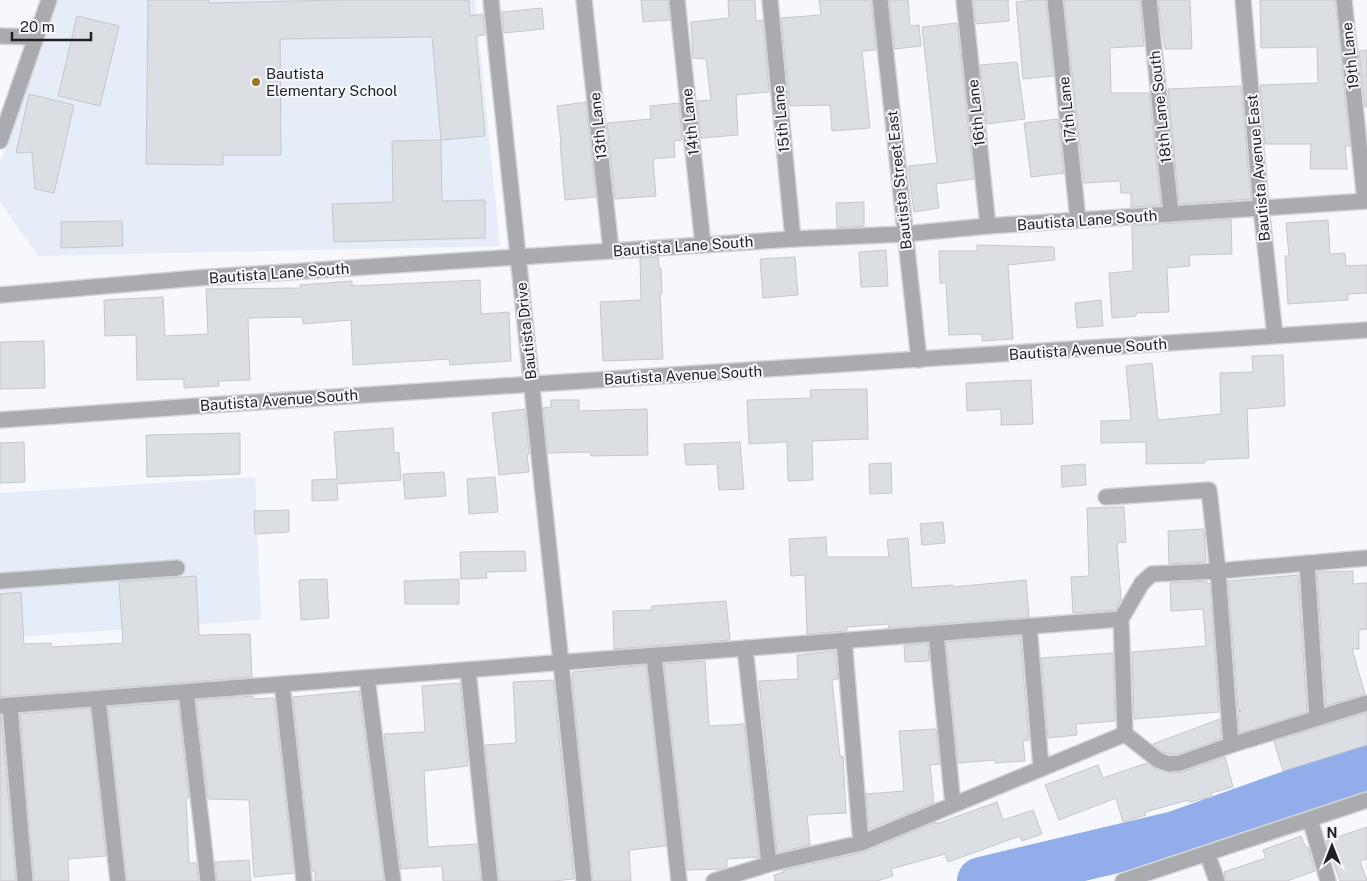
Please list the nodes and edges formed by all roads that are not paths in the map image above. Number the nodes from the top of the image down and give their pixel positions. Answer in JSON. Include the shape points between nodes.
{"nodes":[{"id":1,"x":48,"y":0,"type":"edge"},
{"id":2,"x":491,"y":0,"type":"edge"},
{"id":3,"x":584,"y":0,"type":"edge"},
{"id":4,"x":677,"y":0,"type":"edge"},
{"id":5,"x":770,"y":0,"type":"edge"},
{"id":6,"x":880,"y":0,"type":"edge"},
{"id":7,"x":964,"y":0,"type":"edge"},
{"id":8,"x":1056,"y":0,"type":"edge"},
{"id":9,"x":1149,"y":0,"type":"edge"},
{"id":10,"x":1243,"y":0,"type":"edge"},
{"id":11,"x":1344,"y":0,"type":"edge"},
{"id":12,"x":0,"y":36,"type":"edge"},
{"id":13,"x":35,"y":37,"type":"junction"},
{"id":14,"x":0,"y":141,"type":"edge"},
{"id":15,"x":1366,"y":201,"type":"edge"},
{"id":16,"x":1261,"y":208,"type":"junction"},
{"id":17,"x":1171,"y":214,"type":"junction"},
{"id":18,"x":1078,"y":220,"type":"junction"},
{"id":19,"x":988,"y":226,"type":"junction"},
{"id":20,"x":905,"y":234,"type":"junction"},
{"id":21,"x":793,"y":239,"type":"junction"},
{"id":22,"x":703,"y":245,"type":"junction"},
{"id":23,"x":611,"y":251,"type":"junction"},
{"id":24,"x":518,"y":257,"type":"junction"},
{"id":25,"x":0,"y":295,"type":"edge"},
{"id":26,"x":1367,"y":330,"type":"edge"},
{"id":27,"x":1275,"y":336,"type":"junction"},
{"id":28,"x":919,"y":360,"type":"junction"},
{"id":29,"x":531,"y":384,"type":"junction"},
{"id":30,"x":0,"y":420,"type":"edge"},
{"id":31,"x":1106,"y":497,"type":"dead end"},
{"id":32,"x":1367,"y":558,"type":"edge"},
{"id":33,"x":1307,"y":563,"type":"junction"},
{"id":34,"x":177,"y":568,"type":"dead end"},
{"id":35,"x":1218,"y":571,"type":"junction"},
{"id":36,"x":0,"y":581,"type":"edge"},
{"id":37,"x":1121,"y":619,"type":"junction"},
{"id":38,"x":1029,"y":626,"type":"junction"},
{"id":39,"x":936,"y":633,"type":"junction"},
{"id":40,"x":844,"y":640,"type":"junction"},
{"id":41,"x":745,"y":648,"type":"junction"},
{"id":42,"x":654,"y":656,"type":"junction"},
{"id":43,"x":561,"y":663,"type":"junction"},
{"id":44,"x":468,"y":670,"type":"junction"},
{"id":45,"x":367,"y":678,"type":"junction"},
{"id":46,"x":282,"y":684,"type":"junction"},
{"id":47,"x":186,"y":692,"type":"junction"},
{"id":48,"x":98,"y":699,"type":"junction"},
{"id":49,"x":1367,"y":703,"type":"edge"},
{"id":50,"x":5,"y":706,"type":"edge"},
{"id":51,"x":1317,"y":718,"type":"junction"},
{"id":52,"x":1125,"y":734,"type":"junction"},
{"id":53,"x":1231,"y":745,"type":"junction"},
{"id":54,"x":1041,"y":767,"type":"junction"},
{"id":55,"x":1367,"y":800,"type":"edge"},
{"id":56,"x":953,"y":805,"type":"junction"},
{"id":57,"x":1310,"y":819,"type":"junction"},
{"id":58,"x":861,"y":842,"type":"junction"},
{"id":59,"x":1207,"y":853,"type":"junction"},
{"id":60,"x":769,"y":864,"type":"junction"},
{"id":61,"x":25,"y":881,"type":"edge"},
{"id":62,"x":118,"y":881,"type":"edge"},
{"id":63,"x":208,"y":881,"type":"edge"},
{"id":64,"x":304,"y":881,"type":"edge"},
{"id":65,"x":393,"y":881,"type":"edge"},
{"id":66,"x":490,"y":881,"type":"edge"},
{"id":67,"x":584,"y":881,"type":"edge"},
{"id":68,"x":679,"y":881,"type":"edge"},
{"id":69,"x":714,"y":881,"type":"edge"},
{"id":70,"x":1123,"y":881,"type":"edge"},
{"id":71,"x":1217,"y":881,"type":"edge"},
{"id":72,"x":1328,"y":881,"type":"edge"}],
"edges":[{"from":1,"to":13,"type":"street"},
{"from":2,"to":24,"type":"street","name":"Bautista Drive"},
{"from":3,"to":23,"type":"street","name":"13th Lane"},
{"from":4,"to":22,"type":"street","name":"14th Lane"},
{"from":5,"to":21,"type":"street","name":"15th Lane"},
{"from":6,"to":20,"type":"street","name":"Bautista Street East"},
{"from":7,"to":19,"type":"street","name":"16th Lane"},
{"from":8,"to":18,"type":"street","name":"17th Lane"},
{"from":9,"to":17,"type":"street","name":"18th Lane South"},
{"from":10,"to":16,"type":"street","name":"Bautista Avenue East"},
{"from":11,"to":15,"type":"street","name":"19th Lane"},
{"from":12,"to":13,"type":"street"},
{"from":13,"to":14,"type":"street"},
{"from":15,"to":16,"type":"street","name":"Bautista Lane South"},
{"from":16,"to":17,"type":"street","name":"Bautista Lane South"},
{"from":16,"to":27,"type":"street","name":"Bautista Avenue East"},
{"from":17,"to":18,"type":"street","name":"Bautista Lane South"},
{"from":18,"to":19,"type":"street","name":"Bautista Lane South"},
{"from":19,"to":20,"type":"street","name":"Bautista Lane South"},
{"from":20,"to":21,"type":"street","name":"Bautista Lane South"},
{"from":20,"to":28,"type":"street","name":"Bautista Street East"},
{"from":21,"to":22,"type":"street","name":"Bautista Lane South"},
{"from":22,"to":23,"type":"street","name":"Bautista Lane South"},
{"from":23,"to":24,"type":"street","name":"Bautista Lane South"},
{"from":24,"to":25,"type":"street","name":"Bautista Lane South","via":[[197,278]]},
{"from":24,"to":29,"type":"street","name":"Bautista Drive"},
{"from":26,"to":27,"type":"street","name":"Bautista Avenue South"},
{"from":27,"to":28,"type":"street","name":"Bautista Avenue South"},
{"from":28,"to":29,"type":"street","name":"Bautista Avenue South"},
{"from":29,"to":30,"type":"street","name":"Bautista Avenue South"},
{"from":29,"to":43,"type":"street","name":"Bautista Drive"},
{"from":31,"to":35,"type":"street","via":[[1209,490]]},
{"from":32,"to":33,"type":"street"},
{"from":33,"to":35,"type":"street"},
{"from":33,"to":51,"type":"street"},
{"from":34,"to":36,"type":"street"},
{"from":35,"to":37,"type":"street","via":[[1152,574],[1142,583]]},
{"from":35,"to":53,"type":"street"},
{"from":37,"to":38,"type":"street"},
{"from":37,"to":52,"type":"street"},
{"from":38,"to":39,"type":"street"},
{"from":38,"to":54,"type":"street"},
{"from":39,"to":40,"type":"street"},
{"from":39,"to":56,"type":"street"},
{"from":40,"to":41,"type":"street"},
{"from":40,"to":58,"type":"street"},
{"from":41,"to":42,"type":"street"},
{"from":41,"to":60,"type":"street"},
{"from":42,"to":43,"type":"street"},
{"from":42,"to":68,"type":"street"},
{"from":43,"to":44,"type":"street"},
{"from":43,"to":67,"type":"street","name":"Bautista Drive"},
{"from":44,"to":45,"type":"street"},
{"from":44,"to":66,"type":"street"},
{"from":45,"to":46,"type":"street"},
{"from":45,"to":65,"type":"street"},
{"from":46,"to":47,"type":"street"},
{"from":46,"to":64,"type":"street"},
{"from":47,"to":48,"type":"street"},
{"from":47,"to":63,"type":"street"},
{"from":48,"to":50,"type":"street"},
{"from":48,"to":62,"type":"street"},
{"from":49,"to":51,"type":"street"},
{"from":50,"to":61,"type":"street"},
{"from":51,"to":53,"type":"street"},
{"from":52,"to":53,"type":"street","via":[[1158,760],[1169,764]]},
{"from":52,"to":54,"type":"street"},
{"from":54,"to":56,"type":"street"},
{"from":55,"to":57,"type":"street"},
{"from":56,"to":58,"type":"street"},
{"from":57,"to":59,"type":"street"},
{"from":57,"to":72,"type":"street"},
{"from":58,"to":60,"type":"street"},
{"from":59,"to":70,"type":"street"},
{"from":59,"to":71,"type":"street"},
{"from":60,"to":69,"type":"street"}]}
